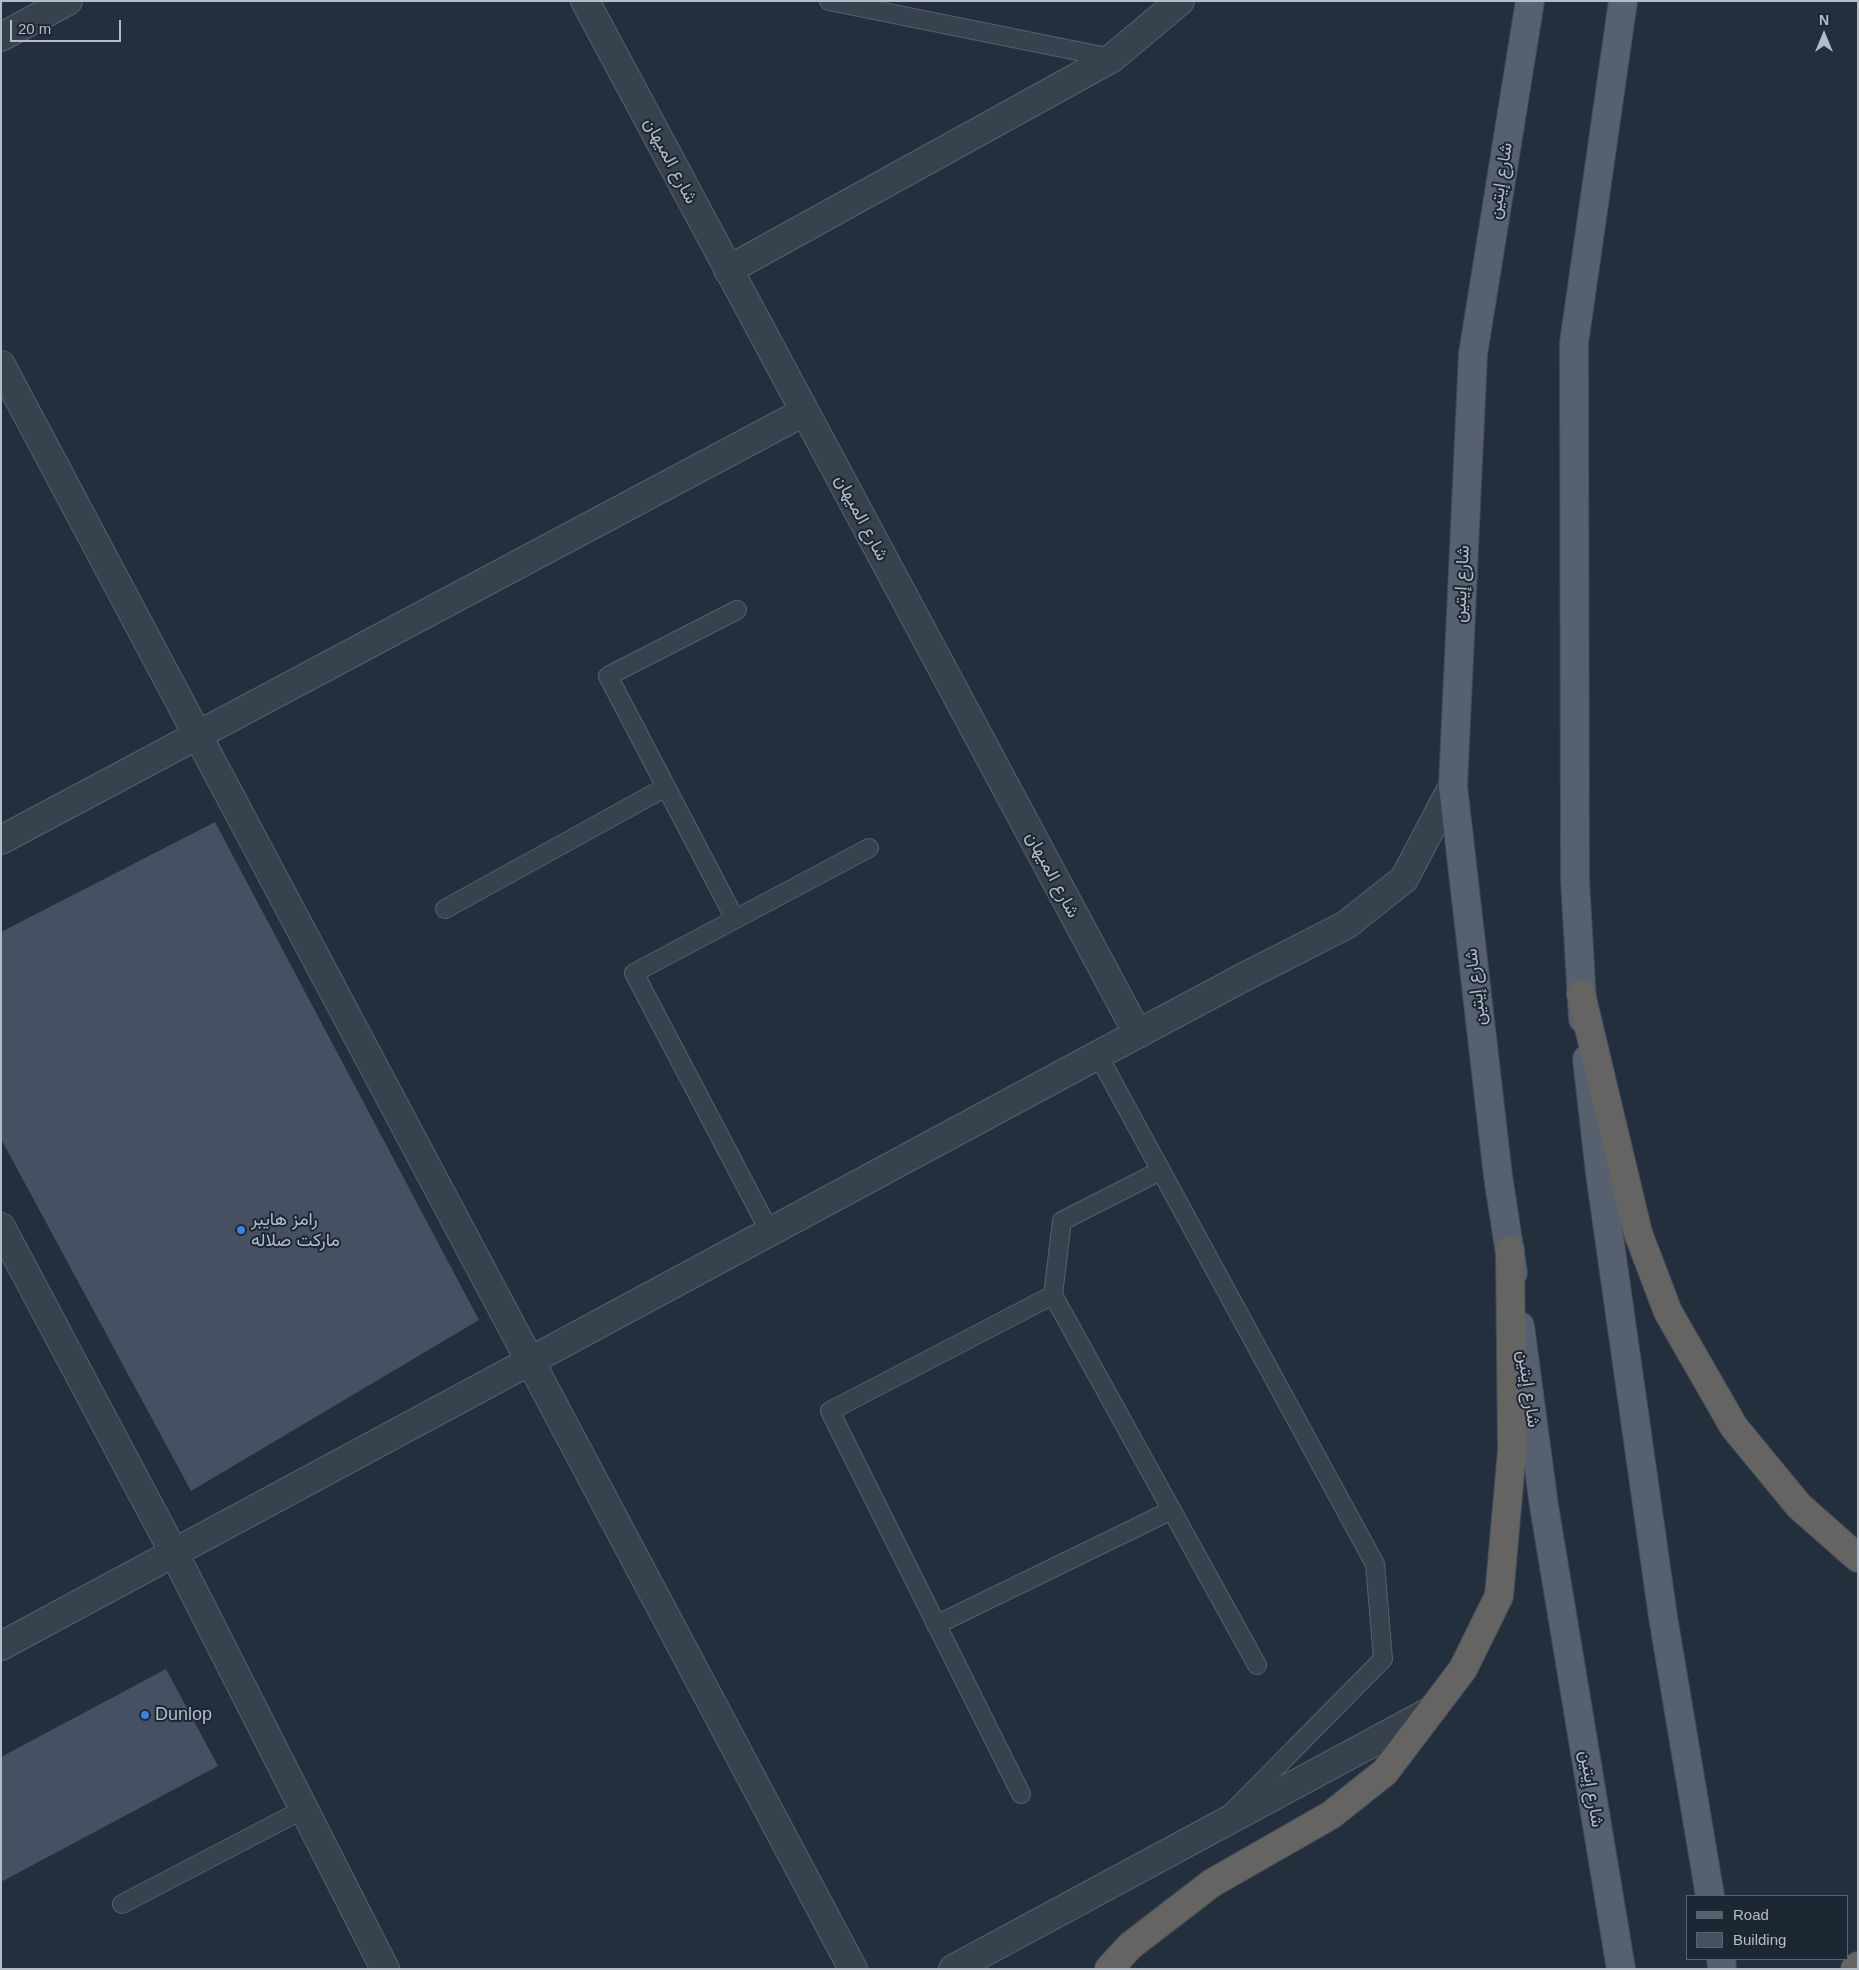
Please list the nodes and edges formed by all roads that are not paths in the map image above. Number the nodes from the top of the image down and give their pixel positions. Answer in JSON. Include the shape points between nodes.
{"nodes":[{"id":1,"x":68,"y":1,"type":"edge"},
{"id":2,"x":585,"y":1,"type":"edge"},
{"id":3,"x":829,"y":1,"type":"edge"},
{"id":4,"x":1180,"y":1,"type":"edge"},
{"id":5,"x":1530,"y":1,"type":"edge"},
{"id":6,"x":1623,"y":1,"type":"edge"},
{"id":7,"x":1,"y":37,"type":"edge"},
{"id":8,"x":1112,"y":58,"type":"junction"},
{"id":9,"x":728,"y":270,"type":"junction"},
{"id":10,"x":1,"y":365,"type":"edge"},
{"id":11,"x":804,"y":412,"type":"junction"},
{"id":12,"x":737,"y":610,"type":"dead end"},
{"id":13,"x":198,"y":735,"type":"junction"},
{"id":14,"x":1453,"y":786,"type":"junction"},
{"id":15,"x":666,"y":787,"type":"junction"},
{"id":16,"x":1,"y":840,"type":"edge"},
{"id":17,"x":869,"y":848,"type":"dead end"},
{"id":18,"x":445,"y":909,"type":"dead end"},
{"id":19,"x":735,"y":919,"type":"junction"},
{"id":20,"x":1581,"y":994,"type":"junction"},
{"id":21,"x":1138,"y":1034,"type":"junction"},
{"id":22,"x":1098,"y":1055,"type":"junction"},
{"id":23,"x":1160,"y":1171,"type":"junction"},
{"id":24,"x":1,"y":1227,"type":"edge"},
{"id":25,"x":770,"y":1232,"type":"junction"},
{"id":26,"x":1510,"y":1250,"type":"junction"},
{"id":27,"x":1053,"y":1295,"type":"junction"},
{"id":28,"x":530,"y":1361,"type":"junction"},
{"id":29,"x":1172,"y":1510,"type":"junction"},
{"id":30,"x":174,"y":1553,"type":"junction"},
{"id":31,"x":1858,"y":1558,"type":"edge"},
{"id":32,"x":936,"y":1626,"type":"junction"},
{"id":33,"x":1,"y":1646,"type":"edge"},
{"id":34,"x":1257,"y":1665,"type":"dead end"},
{"id":35,"x":1431,"y":1711,"type":"junction"},
{"id":36,"x":1021,"y":1794,"type":"dead end"},
{"id":37,"x":304,"y":1809,"type":"junction"},
{"id":38,"x":1218,"y":1825,"type":"junction"},
{"id":39,"x":1710,"y":1895,"type":"edge"},
{"id":40,"x":122,"y":1904,"type":"dead end"},
{"id":41,"x":1858,"y":1966,"type":"edge"},
{"id":42,"x":385,"y":1969,"type":"edge"},
{"id":43,"x":853,"y":1969,"type":"edge"},
{"id":44,"x":952,"y":1969,"type":"edge"},
{"id":45,"x":1108,"y":1969,"type":"edge"},
{"id":46,"x":1621,"y":1969,"type":"edge"},
{"id":47,"x":1855,"y":1969,"type":"edge"}],
"edges":[{"from":1,"to":7,"type":"street"},
{"from":2,"to":9,"type":"street","name":"شارع الميهان"},
{"from":3,"to":8,"type":"lane"},
{"from":4,"to":8,"type":"street"},
{"from":5,"to":14,"type":"main road","name":"شارع إيتين","via":[[1473,354]]},
{"from":6,"to":20,"type":"main road","via":[[1574,343],[1575,880]]},
{"from":8,"to":9,"type":"street"},
{"from":9,"to":11,"type":"street","name":"شارع الميهان"},
{"from":10,"to":13,"type":"street"},
{"from":11,"to":13,"type":"street"},
{"from":11,"to":21,"type":"street","name":"شارع الميهان"},
{"from":12,"to":15,"type":"lane","via":[[608,676]]},
{"from":13,"to":16,"type":"street"},
{"from":13,"to":28,"type":"street"},
{"from":14,"to":21,"type":"street","via":[[1404,879],[1346,925]]},
{"from":14,"to":26,"type":"main road","name":"شارع إيتين","via":[[1498,1176]]},
{"from":15,"to":18,"type":"lane"},
{"from":15,"to":19,"type":"lane"},
{"from":17,"to":19,"type":"lane"},
{"from":19,"to":25,"type":"lane","via":[[634,973]]},
{"from":20,"to":31,"type":"highway","via":[[1638,1233],[1668,1312],[1734,1427],[1799,1506]]},
{"from":20,"to":39,"type":"main road","via":[[1601,1182],[1663,1617]]},
{"from":21,"to":22,"type":"street"},
{"from":22,"to":23,"type":"lane"},
{"from":22,"to":25,"type":"street"},
{"from":23,"to":27,"type":"lane","via":[[1062,1221]]},
{"from":23,"to":38,"type":"lane","via":[[1375,1564],[1384,1659]]},
{"from":24,"to":30,"type":"street"},
{"from":25,"to":28,"type":"street"},
{"from":26,"to":35,"type":"highway","via":[[1512,1451],[1500,1596],[1463,1668]]},
{"from":26,"to":46,"type":"main road","name":"شارع إيتين","via":[[1544,1506]]},
{"from":27,"to":29,"type":"lane"},
{"from":27,"to":32,"type":"lane","via":[[830,1411]]},
{"from":28,"to":30,"type":"street"},
{"from":28,"to":43,"type":"street"},
{"from":29,"to":32,"type":"lane"},
{"from":29,"to":34,"type":"lane"},
{"from":30,"to":33,"type":"street"},
{"from":30,"to":37,"type":"street"},
{"from":32,"to":36,"type":"lane"},
{"from":35,"to":38,"type":"street"},
{"from":35,"to":45,"type":"highway","via":[[1385,1772],[1331,1815],[1212,1883],[1130,1946]]},
{"from":37,"to":40,"type":"lane"},
{"from":37,"to":42,"type":"street"},
{"from":38,"to":44,"type":"street"},
{"from":41,"to":47,"type":"highway"}]}
